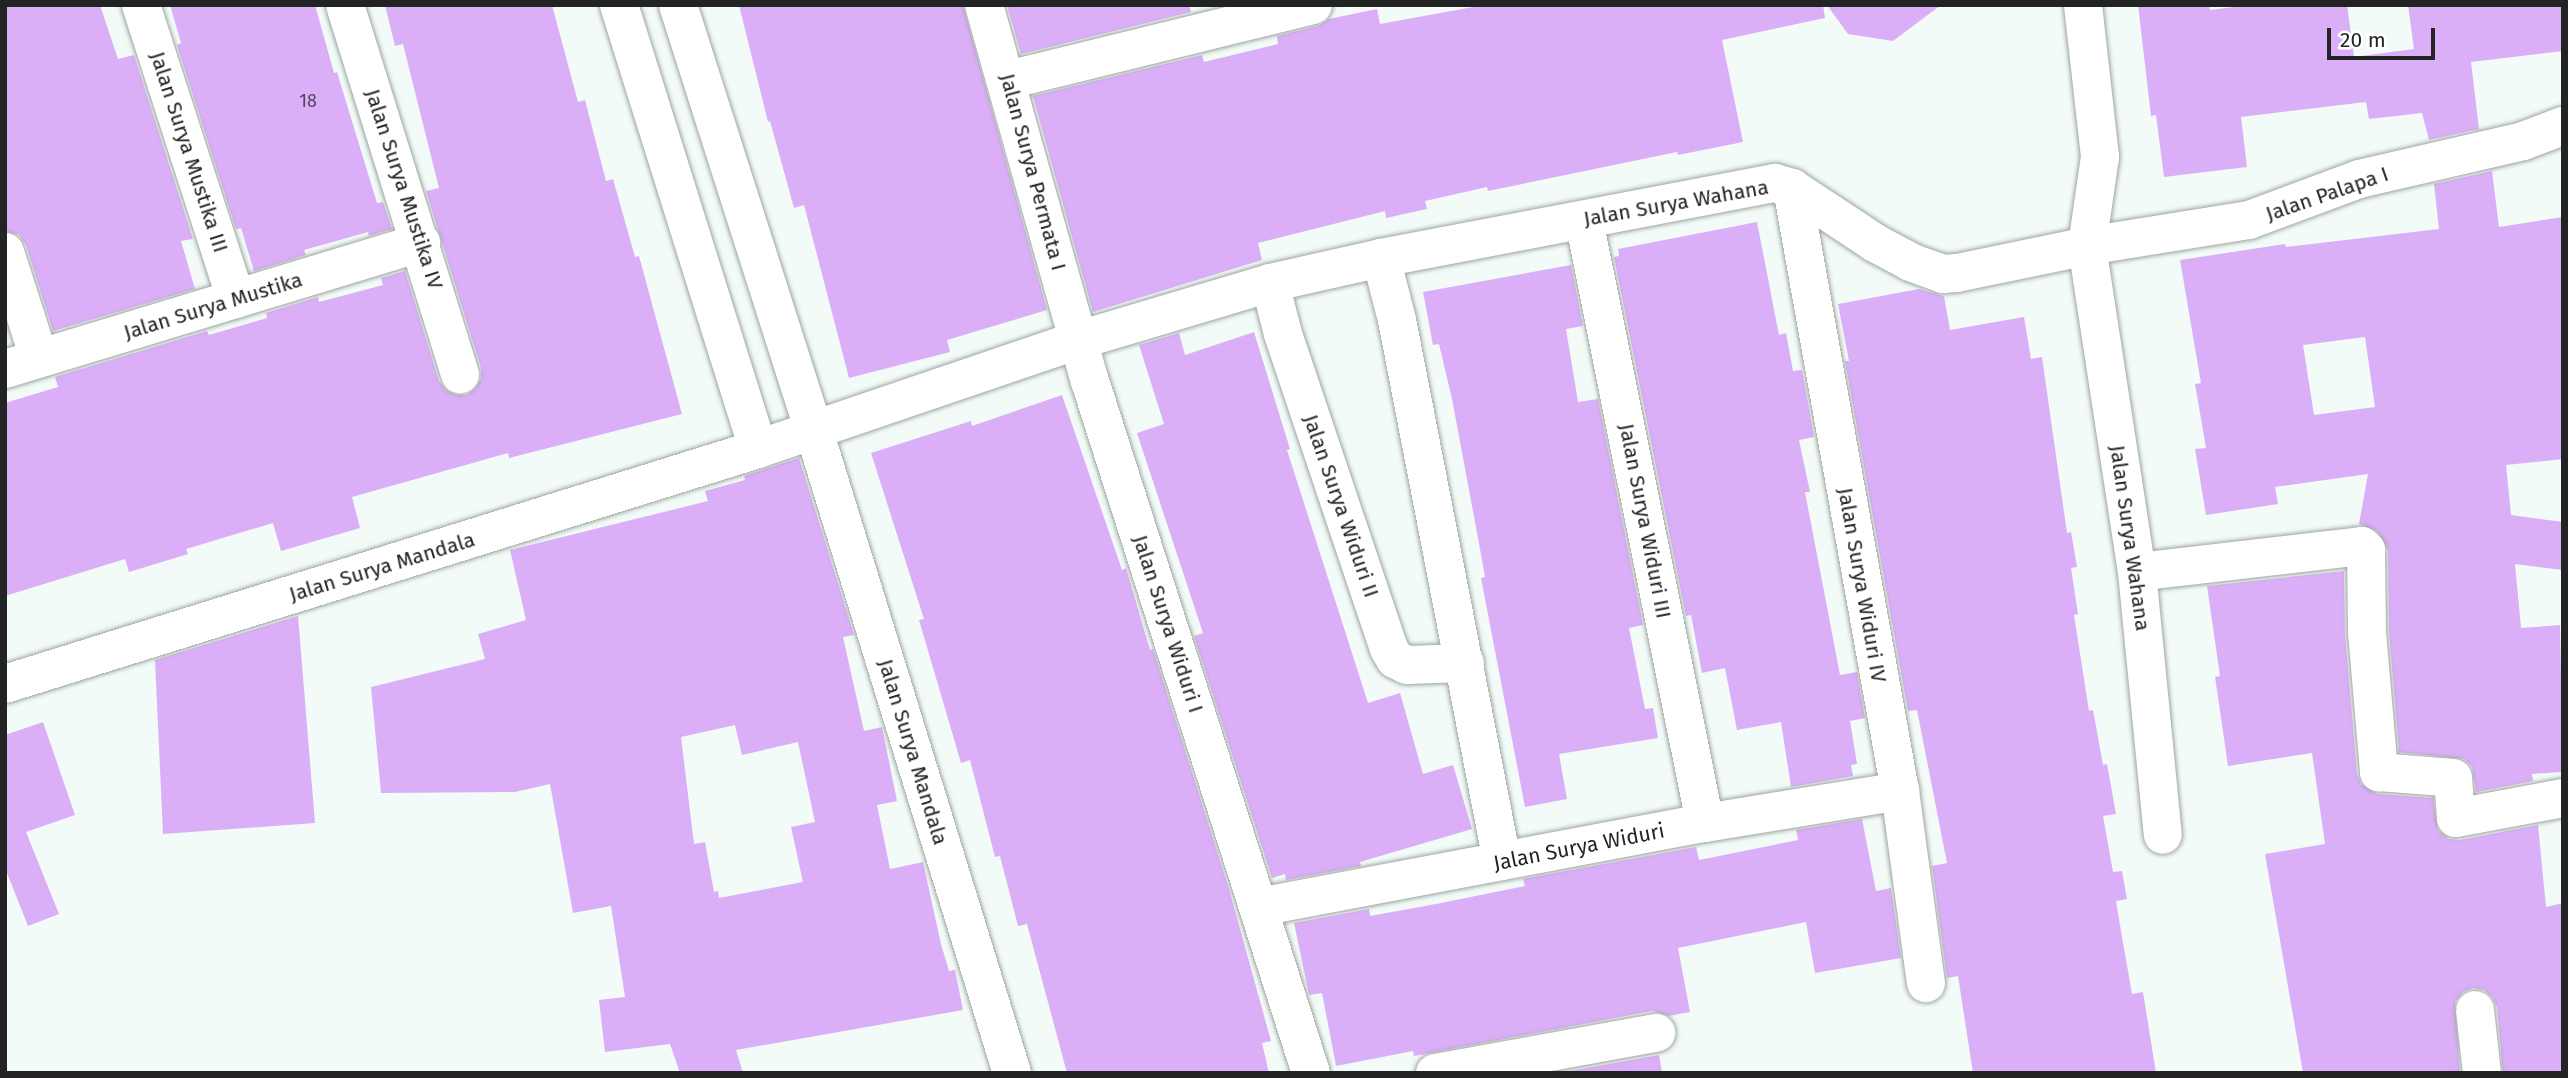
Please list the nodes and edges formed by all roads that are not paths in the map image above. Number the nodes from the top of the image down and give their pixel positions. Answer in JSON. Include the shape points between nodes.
{"nodes":[{"id":1,"x":141,"y":5,"type":"edge"},
{"id":2,"x":345,"y":5,"type":"edge"},
{"id":3,"x":619,"y":5,"type":"edge"},
{"id":4,"x":678,"y":5,"type":"edge"},
{"id":5,"x":985,"y":5,"type":"edge"},
{"id":6,"x":1313,"y":5,"type":"edge"},
{"id":7,"x":2083,"y":5,"type":"edge"},
{"id":8,"x":1211,"y":17,"type":"edge"},
{"id":9,"x":1007,"y":80,"type":"junction"},
{"id":10,"x":2563,"y":126,"type":"edge"},
{"id":11,"x":1792,"y":188,"type":"junction"},
{"id":12,"x":1584,"y":220,"type":"junction"},
{"id":13,"x":421,"y":243,"type":"junction"},
{"id":14,"x":2087,"y":246,"type":"junction"},
{"id":15,"x":5,"y":252,"type":"edge"},
{"id":16,"x":1381,"y":258,"type":"junction"},
{"id":17,"x":1270,"y":283,"type":"junction"},
{"id":18,"x":236,"y":299,"type":"junction"},
{"id":19,"x":1079,"y":340,"type":"junction"},
{"id":20,"x":22,"y":364,"type":"edge"},
{"id":21,"x":460,"y":374,"type":"dead end"},
{"id":22,"x":814,"y":431,"type":"junction"},
{"id":23,"x":758,"y":449,"type":"junction"},
{"id":24,"x":2137,"y":572,"type":"junction"},
{"id":25,"x":1465,"y":663,"type":"junction"},
{"id":26,"x":5,"y":684,"type":"edge"},
{"id":27,"x":1900,"y":791,"type":"junction"},
{"id":28,"x":2563,"y":798,"type":"edge"},
{"id":29,"x":1705,"y":823,"type":"junction"},
{"id":30,"x":2163,"y":835,"type":"dead end"},
{"id":31,"x":1502,"y":861,"type":"junction"},
{"id":32,"x":1259,"y":907,"type":"junction"},
{"id":33,"x":1926,"y":983,"type":"dead end"},
{"id":34,"x":2475,"y":1010,"type":"dead end"},
{"id":35,"x":1656,"y":1033,"type":"dead end"},
{"id":36,"x":1012,"y":1073,"type":"edge"},
{"id":37,"x":1311,"y":1073,"type":"edge"},
{"id":38,"x":1435,"y":1073,"type":"edge"},
{"id":39,"x":2482,"y":1073,"type":"edge"}],
"edges":[{"from":1,"to":18,"type":"street","name":"Jalan Surya Mustika III"},
{"from":2,"to":13,"type":"street","name":"Jalan Surya Mustika IV"},
{"from":3,"to":23,"type":"street"},
{"from":4,"to":22,"type":"street","name":"Jalan Surya Mandala"},
{"from":5,"to":9,"type":"street","name":"Jalan Surya Permata I"},
{"from":6,"to":8,"type":"street"},
{"from":7,"to":14,"type":"street","via":[[2100,157]]},
{"from":8,"to":9,"type":"street"},
{"from":9,"to":19,"type":"street","name":"Jalan Surya Permata I"},
{"from":10,"to":14,"type":"street","name":"Jalan Palapa I","via":[[2523,141],[2359,179],[2249,220]]},
{"from":11,"to":12,"type":"street","name":"Jalan Surya Wahana","via":[[1775,183]]},
{"from":11,"to":14,"type":"street","name":"Jalan Surya Wahana","via":[[1875,243],[1944,274]]},
{"from":11,"to":27,"type":"street","name":"Jalan Surya Widuri IV"},
{"from":12,"to":16,"type":"street","name":"Jalan Surya Wahana"},
{"from":12,"to":29,"type":"street","name":"Jalan Surya Widuri III"},
{"from":13,"to":18,"type":"street","name":"Jalan Surya Mustika"},
{"from":13,"to":21,"type":"street","name":"Jalan Surya Mustika IV"},
{"from":14,"to":24,"type":"street","name":"Jalan Surya Wahana"},
{"from":15,"to":20,"type":"street"},
{"from":16,"to":17,"type":"street","name":"Jalan Surya Wahana"},
{"from":16,"to":25,"type":"street"},
{"from":17,"to":19,"type":"street","name":"Jalan Surya Wahana"},
{"from":17,"to":25,"type":"street","name":"Jalan Surya Widuri II","via":[[1389,649],[1395,659],[1407,664]]},
{"from":18,"to":20,"type":"street","name":"Jalan Surya Mustika"},
{"from":19,"to":22,"type":"street","name":"Jalan Surya Mandala"},
{"from":19,"to":32,"type":"street","name":"Jalan Surya Widuri I"},
{"from":22,"to":23,"type":"street","name":"Jalan Surya Mandala"},
{"from":22,"to":36,"type":"street","name":"Jalan Surya Mandala"},
{"from":23,"to":26,"type":"street","name":"Jalan Surya Mandala"},
{"from":24,"to":28,"type":"street","via":[[2362,546],[2379,772],[2453,778],[2456,818]]},
{"from":24,"to":30,"type":"street","name":"Jalan Surya Wahana"},
{"from":25,"to":31,"type":"street"},
{"from":27,"to":29,"type":"street","name":"Jalan Surya Widuri"},
{"from":27,"to":33,"type":"street","name":"Jalan Surya Widuri IV"},
{"from":29,"to":31,"type":"street","name":"Jalan Surya Widuri"},
{"from":31,"to":32,"type":"street","name":"Jalan Surya Widuri"},
{"from":32,"to":37,"type":"street","name":"Jalan Surya Widuri I"},
{"from":34,"to":39,"type":"street"},
{"from":35,"to":38,"type":"street"}]}
